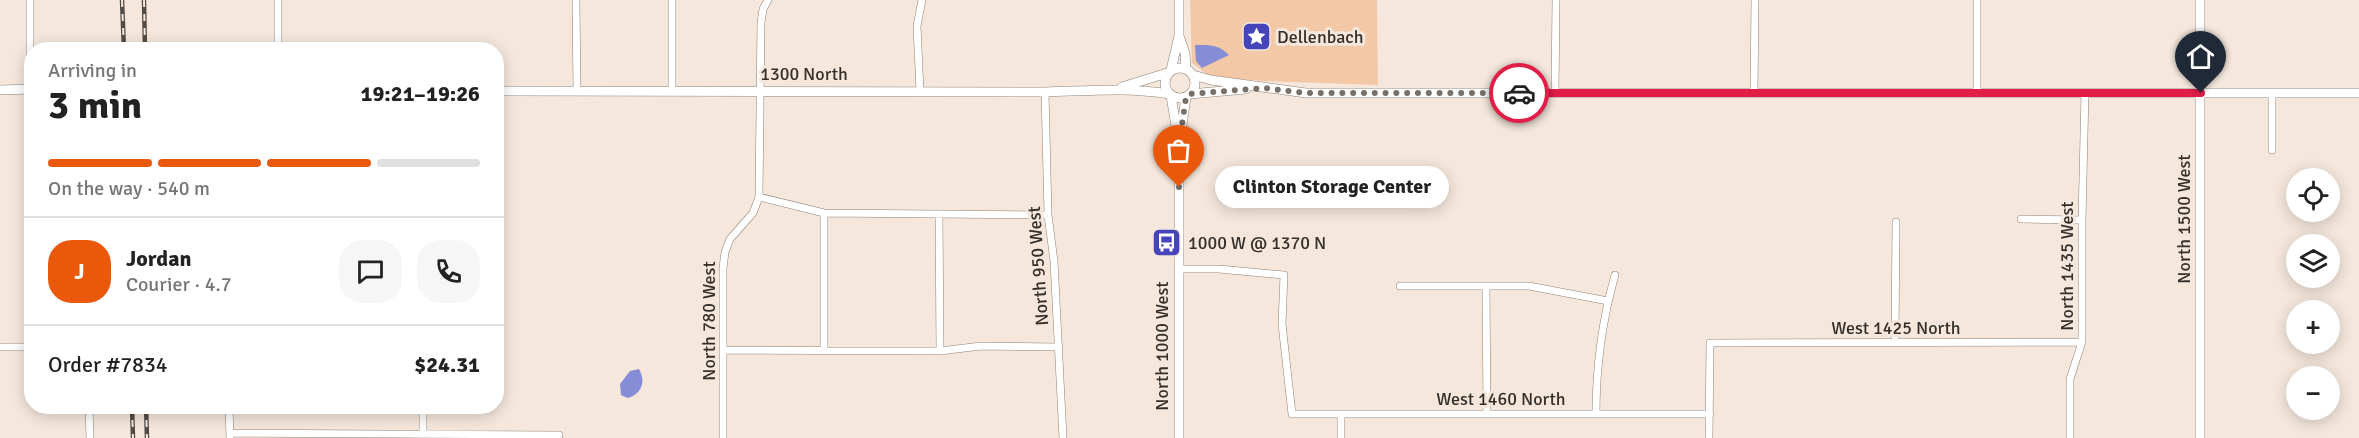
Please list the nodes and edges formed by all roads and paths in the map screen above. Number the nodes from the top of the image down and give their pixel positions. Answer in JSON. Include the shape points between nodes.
{"nodes":[{"id":1,"x":30,"y":0,"type":"edge"},
{"id":2,"x":278,"y":0,"type":"edge"},
{"id":3,"x":576,"y":0,"type":"edge"},
{"id":4,"x":672,"y":0,"type":"edge"},
{"id":5,"x":768,"y":0,"type":"edge"},
{"id":6,"x":922,"y":0,"type":"edge"},
{"id":7,"x":1179,"y":0,"type":"edge"},
{"id":8,"x":1556,"y":0,"type":"edge"},
{"id":9,"x":1755,"y":0,"type":"edge"},
{"id":10,"x":1977,"y":0,"type":"edge"},
{"id":11,"x":2200,"y":0,"type":"edge"},
{"id":12,"x":1179,"y":36,"type":"junction"},
{"id":13,"x":30,"y":42,"type":"edge"},
{"id":14,"x":278,"y":42,"type":"edge"},
{"id":15,"x":1169,"y":71,"type":"junction"},
{"id":16,"x":1190,"y":72,"type":"junction"},
{"id":17,"x":1264,"y":88,"type":"junction"},
{"id":18,"x":24,"y":89,"type":"edge"},
{"id":19,"x":1111,"y":89,"type":"junction"},
{"id":20,"x":0,"y":90,"type":"edge"},
{"id":21,"x":504,"y":91,"type":"edge"},
{"id":22,"x":577,"y":91,"type":"junction"},
{"id":23,"x":761,"y":91,"type":"junction"},
{"id":24,"x":672,"y":92,"type":"junction"},
{"id":25,"x":920,"y":92,"type":"junction"},
{"id":26,"x":1045,"y":92,"type":"junction"},
{"id":27,"x":1555,"y":93,"type":"junction"},
{"id":28,"x":1754,"y":93,"type":"junction"},
{"id":29,"x":1977,"y":93,"type":"junction"},
{"id":30,"x":2085,"y":93,"type":"junction"},
{"id":31,"x":2201,"y":93,"type":"junction"},
{"id":32,"x":2272,"y":93,"type":"junction"},
{"id":33,"x":2359,"y":93,"type":"edge"},
{"id":34,"x":1170,"y":95,"type":"junction"},
{"id":35,"x":1188,"y":96,"type":"junction"},
{"id":36,"x":1179,"y":146,"type":"junction"},
{"id":37,"x":2272,"y":150,"type":"dead end"},
{"id":38,"x":759,"y":197,"type":"junction"},
{"id":39,"x":824,"y":213,"type":"junction"},
{"id":40,"x":939,"y":214,"type":"junction"},
{"id":41,"x":1048,"y":215,"type":"junction"},
{"id":42,"x":2021,"y":219,"type":"dead end"},
{"id":43,"x":2082,"y":220,"type":"junction"},
{"id":44,"x":1896,"y":222,"type":"dead end"},
{"id":45,"x":1179,"y":269,"type":"junction"},
{"id":46,"x":1615,"y":275,"type":"dead end"},
{"id":47,"x":1400,"y":286,"type":"dead end"},
{"id":48,"x":1486,"y":286,"type":"junction"},
{"id":49,"x":1608,"y":301,"type":"junction"},
{"id":50,"x":2082,"y":342,"type":"junction"},
{"id":51,"x":1894,"y":343,"type":"junction"},
{"id":52,"x":0,"y":347,"type":"edge"},
{"id":53,"x":24,"y":347,"type":"edge"},
{"id":54,"x":1059,"y":347,"type":"junction"},
{"id":55,"x":724,"y":350,"type":"junction"},
{"id":56,"x":824,"y":351,"type":"junction"},
{"id":57,"x":940,"y":351,"type":"junction"},
{"id":58,"x":89,"y":414,"type":"edge"},
{"id":59,"x":229,"y":414,"type":"edge"},
{"id":60,"x":423,"y":414,"type":"edge"},
{"id":61,"x":1341,"y":414,"type":"junction"},
{"id":62,"x":1487,"y":414,"type":"junction"},
{"id":63,"x":1596,"y":414,"type":"junction"},
{"id":64,"x":1710,"y":414,"type":"junction"},
{"id":65,"x":559,"y":435,"type":"dead end"},
{"id":66,"x":230,"y":436,"type":"edge"},
{"id":67,"x":423,"y":436,"type":"edge"},
{"id":68,"x":90,"y":438,"type":"edge"},
{"id":69,"x":723,"y":438,"type":"edge"},
{"id":70,"x":1063,"y":438,"type":"edge"},
{"id":71,"x":1179,"y":438,"type":"edge"},
{"id":72,"x":1341,"y":438,"type":"edge"},
{"id":73,"x":1709,"y":438,"type":"edge"},
{"id":74,"x":2070,"y":438,"type":"edge"},
{"id":75,"x":2200,"y":438,"type":"edge"}],
"edges":[{"from":1,"to":13,"type":"street"},
{"from":2,"to":14,"type":"street"},
{"from":3,"to":22,"type":"street"},
{"from":4,"to":24,"type":"street"},
{"from":5,"to":23,"type":"street","name":"North 780 West","via":[[761,23]]},
{"from":6,"to":25,"type":"street","via":[[917,26]]},
{"from":7,"to":12,"type":"street"},
{"from":8,"to":27,"type":"street"},
{"from":9,"to":28,"type":"street"},
{"from":10,"to":29,"type":"street"},
{"from":11,"to":31,"type":"street","name":"North 1500 West"},
{"from":12,"to":15,"type":"street"},
{"from":12,"to":16,"type":"street"},
{"from":15,"to":16,"type":"street","via":[[1176,68]]},
{"from":15,"to":19,"type":"street","name":"1300 North"},
{"from":15,"to":34,"type":"street","via":[[1164,83]]},
{"from":16,"to":17,"type":"street"},
{"from":16,"to":35,"type":"street","via":[[1195,85]]},
{"from":17,"to":27,"type":"street","via":[[1306,93]]},
{"from":17,"to":35,"type":"street"},
{"from":18,"to":20,"type":"street"},
{"from":19,"to":26,"type":"street","name":"1300 North"},
{"from":19,"to":34,"type":"street","name":"1300 North"},
{"from":21,"to":22,"type":"street","name":"1300 North"},
{"from":22,"to":24,"type":"street","name":"1300 North"},
{"from":23,"to":24,"type":"street","name":"1300 North"},
{"from":23,"to":25,"type":"street","name":"1300 North"},
{"from":23,"to":38,"type":"street","name":"North 780 West"},
{"from":25,"to":26,"type":"street","name":"1300 North"},
{"from":26,"to":41,"type":"street","name":"North 950 West"},
{"from":27,"to":28,"type":"street"},
{"from":28,"to":29,"type":"street"},
{"from":29,"to":30,"type":"street"},
{"from":30,"to":31,"type":"street"},
{"from":30,"to":43,"type":"street","name":"North 1435 West"},
{"from":31,"to":32,"type":"street"},
{"from":31,"to":75,"type":"street","name":"North 1500 West"},
{"from":32,"to":33,"type":"street"},
{"from":32,"to":37,"type":"street"},
{"from":34,"to":35,"type":"street"},
{"from":34,"to":36,"type":"street","name":"North 1000 West"},
{"from":35,"to":36,"type":"street","name":"North 1000 West"},
{"from":36,"to":45,"type":"street","name":"North 1000 West"},
{"from":38,"to":39,"type":"street"},
{"from":38,"to":55,"type":"street","name":"North 780 West","via":[[753,213],[730,239],[725,252]]},
{"from":39,"to":40,"type":"street"},
{"from":39,"to":56,"type":"street"},
{"from":40,"to":41,"type":"street"},
{"from":40,"to":57,"type":"street"},
{"from":41,"to":54,"type":"street","name":"North 950 West"},
{"from":42,"to":43,"type":"street"},
{"from":43,"to":50,"type":"street","name":"North 1435 West"},
{"from":44,"to":51,"type":"street"},
{"from":45,"to":61,"type":"street","name":"West 1460 North","via":[[1284,275],[1282,324],[1292,414]]},
{"from":45,"to":71,"type":"street","name":"North 1000 West"},
{"from":46,"to":49,"type":"street"},
{"from":47,"to":48,"type":"street"},
{"from":48,"to":49,"type":"street","via":[[1529,285]]},
{"from":48,"to":62,"type":"street"},
{"from":49,"to":63,"type":"street","via":[[1598,358]]},
{"from":50,"to":51,"type":"street","name":"West 1425 North"},
{"from":50,"to":74,"type":"street","name":"North 1435 West","via":[[2070,379]]},
{"from":51,"to":64,"type":"street","name":"West 1425 North","via":[[1710,343]]},
{"from":52,"to":53,"type":"street"},
{"from":54,"to":57,"type":"street","via":[[981,346]]},
{"from":54,"to":70,"type":"street","name":"North 950 West"},
{"from":55,"to":56,"type":"street"},
{"from":55,"to":69,"type":"street","name":"North 780 West"},
{"from":56,"to":57,"type":"street"},
{"from":58,"to":68,"type":"street"},
{"from":59,"to":66,"type":"street"},
{"from":60,"to":67,"type":"street"},
{"from":61,"to":62,"type":"street","name":"West 1460 North"},
{"from":61,"to":72,"type":"street"},
{"from":62,"to":63,"type":"street","name":"West 1460 North"},
{"from":63,"to":64,"type":"street","name":"West 1460 North"},
{"from":64,"to":73,"type":"street"},
{"from":65,"to":67,"type":"street"},
{"from":66,"to":67,"type":"street"}]}
